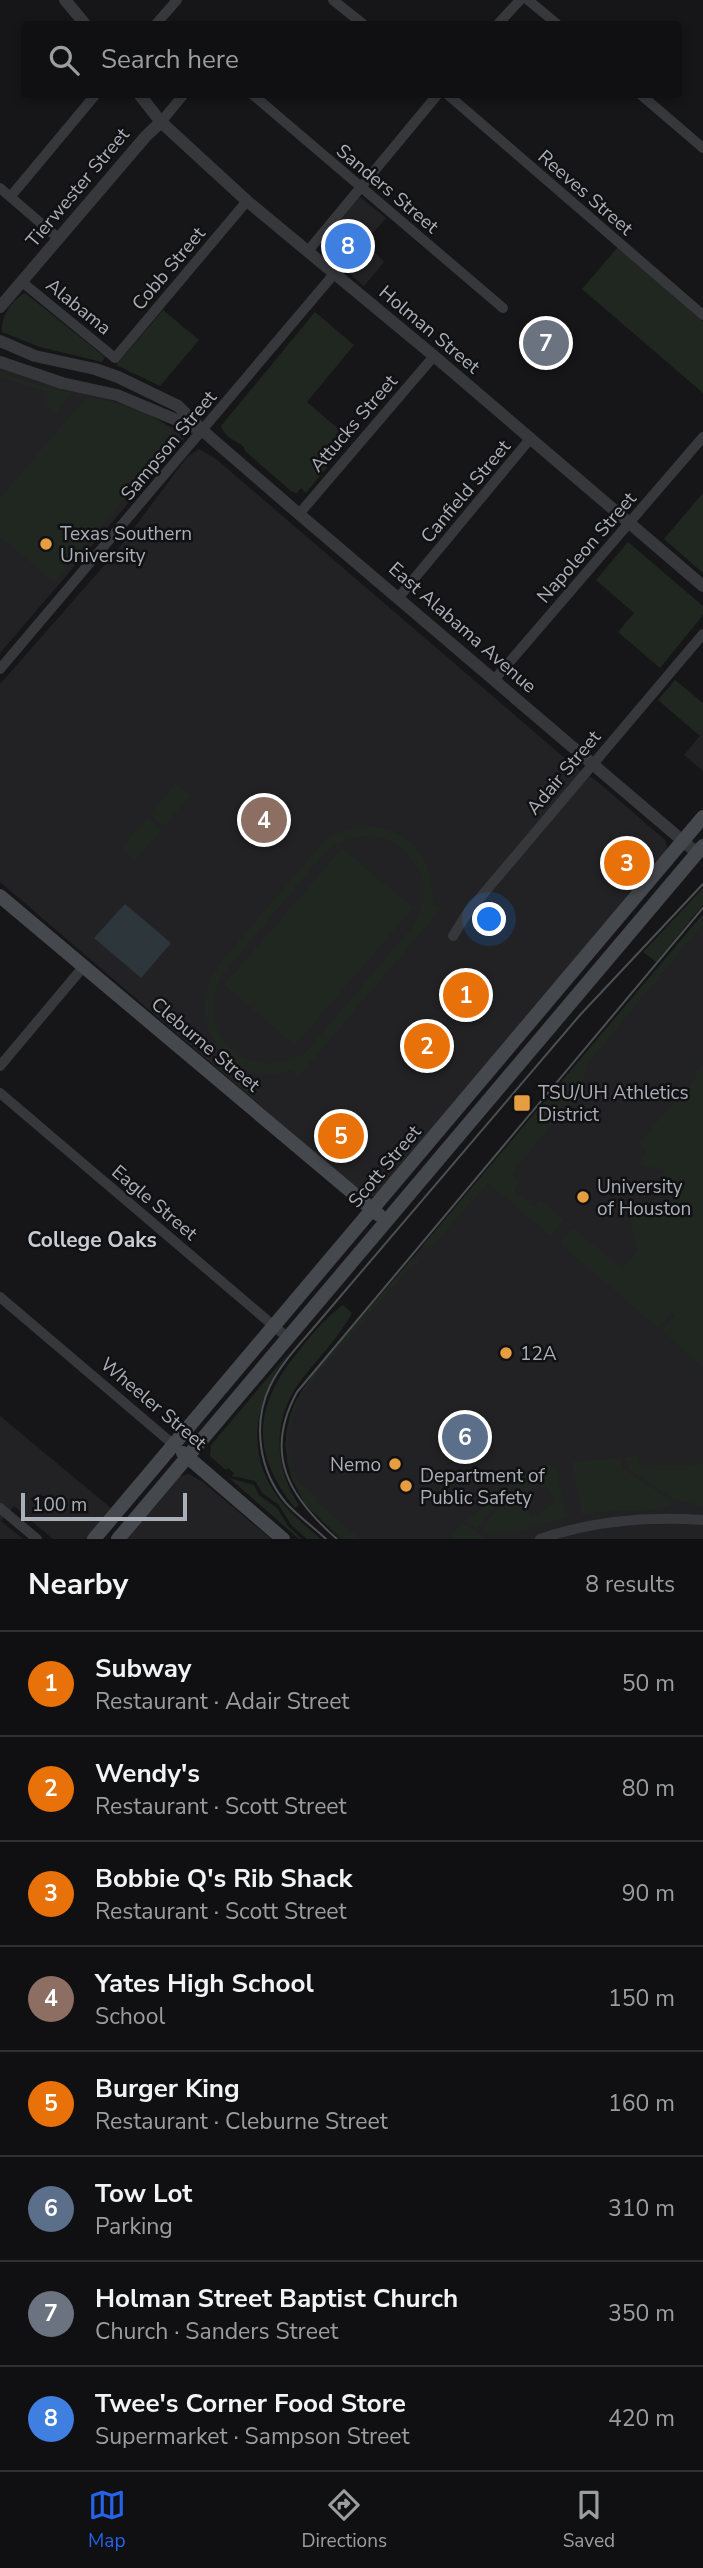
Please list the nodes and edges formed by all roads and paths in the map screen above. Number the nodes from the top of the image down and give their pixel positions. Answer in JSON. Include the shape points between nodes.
{"nodes":[{"id":1,"x":65,"y":0,"type":"edge"},
{"id":2,"x":177,"y":0,"type":"edge"},
{"id":3,"x":333,"y":0,"type":"edge"},
{"id":4,"x":520,"y":0,"type":"edge"},
{"id":5,"x":528,"y":0,"type":"edge"},
{"id":6,"x":82,"y":21,"type":"edge"},
{"id":7,"x":159,"y":21,"type":"edge"},
{"id":8,"x":359,"y":21,"type":"edge"},
{"id":9,"x":501,"y":21,"type":"edge"},
{"id":10,"x":553,"y":21,"type":"edge"},
{"id":11,"x":93,"y":98,"type":"edge"},
{"id":12,"x":142,"y":98,"type":"edge"},
{"id":13,"x":181,"y":98,"type":"edge"},
{"id":14,"x":257,"y":98,"type":"edge"},
{"id":15,"x":435,"y":98,"type":"edge"},
{"id":16,"x":452,"y":98,"type":"edge"},
{"id":17,"x":645,"y":98,"type":"edge"},
{"id":18,"x":161,"y":122,"type":"junction"},
{"id":19,"x":703,"y":148,"type":"edge"},
{"id":20,"x":360,"y":187,"type":"junction"},
{"id":21,"x":0,"y":188,"type":"edge"},
{"id":22,"x":11,"y":196,"type":"junction"},
{"id":23,"x":247,"y":201,"type":"junction"},
{"id":24,"x":58,"y":238,"type":"junction"},
{"id":25,"x":308,"y":251,"type":"junction"},
{"id":26,"x":334,"y":274,"type":"junction"},
{"id":27,"x":22,"y":282,"type":"junction"},
{"id":28,"x":0,"y":307,"type":"edge"},
{"id":29,"x":503,"y":308,"type":"dead end"},
{"id":30,"x":703,"y":315,"type":"edge"},
{"id":31,"x":0,"y":341,"type":"edge"},
{"id":32,"x":433,"y":356,"type":"junction"},
{"id":33,"x":115,"y":358,"type":"joint"},
{"id":34,"x":0,"y":362,"type":"edge"},
{"id":35,"x":203,"y":431,"type":"junction"},
{"id":36,"x":703,"y":437,"type":"edge"},
{"id":37,"x":530,"y":439,"type":"junction"},
{"id":38,"x":299,"y":513,"type":"junction"},
{"id":39,"x":630,"y":523,"type":"junction"},
{"id":40,"x":703,"y":586,"type":"edge"},
{"id":41,"x":399,"y":597,"type":"junction"},
{"id":42,"x":703,"y":634,"type":"edge"},
{"id":43,"x":0,"y":669,"type":"edge"},
{"id":44,"x":494,"y":680,"type":"junction"},
{"id":45,"x":593,"y":763,"type":"junction"},
{"id":46,"x":703,"y":817,"type":"edge"},
{"id":47,"x":683,"y":841,"type":"junction"},
{"id":48,"x":700,"y":849,"type":"edge"},
{"id":49,"x":0,"y":896,"type":"edge"},
{"id":50,"x":453,"y":936,"type":"dead end"},
{"id":51,"x":84,"y":966,"type":"junction"},
{"id":52,"x":573,"y":970,"type":"junction"},
{"id":53,"x":587,"y":984,"type":"junction"},
{"id":54,"x":0,"y":1066,"type":"edge"},
{"id":55,"x":0,"y":1093,"type":"edge"},
{"id":56,"x":464,"y":1099,"type":"junction"},
{"id":57,"x":480,"y":1112,"type":"junction"},
{"id":58,"x":373,"y":1210,"type":"junction"},
{"id":59,"x":387,"y":1222,"type":"junction"},
{"id":60,"x":0,"y":1297,"type":"edge"},
{"id":61,"x":272,"y":1325,"type":"junction"},
{"id":62,"x":288,"y":1338,"type":"junction"},
{"id":63,"x":174,"y":1445,"type":"junction"},
{"id":64,"x":188,"y":1457,"type":"junction"},
{"id":65,"x":0,"y":1508,"type":"edge"},
{"id":66,"x":703,"y":1520,"type":"edge"},
{"id":67,"x":37,"y":1539,"type":"edge"},
{"id":68,"x":94,"y":1539,"type":"edge"},
{"id":69,"x":118,"y":1539,"type":"edge"},
{"id":70,"x":283,"y":1539,"type":"edge"},
{"id":71,"x":540,"y":1539,"type":"edge"}],
"edges":[{"from":1,"to":6,"type":"street"},
{"from":2,"to":7,"type":"street"},
{"from":3,"to":8,"type":"street"},
{"from":4,"to":9,"type":"street"},
{"from":5,"to":10,"type":"street"},
{"from":11,"to":22,"type":"street"},
{"from":12,"to":18,"type":"street","name":"Holman Street"},
{"from":13,"to":18,"type":"street","name":"Tierwester Street"},
{"from":14,"to":20,"type":"street","name":"Sanders Street"},
{"from":15,"to":20,"type":"street"},
{"from":16,"to":30,"type":"street","name":"Reeves Street"},
{"from":17,"to":19,"type":"street"},
{"from":18,"to":23,"type":"street","name":"Holman Street"},
{"from":18,"to":24,"type":"street","name":"Tierwester Street"},
{"from":20,"to":25,"type":"street"},
{"from":20,"to":29,"type":"street","name":"Sanders Street"},
{"from":21,"to":22,"type":"street"},
{"from":22,"to":24,"type":"street"},
{"from":23,"to":25,"type":"street","name":"Holman Street"},
{"from":23,"to":33,"type":"street","name":"Cobb Street"},
{"from":24,"to":27,"type":"street","name":"Tierwester Street"},
{"from":25,"to":26,"type":"street","name":"Holman Street"},
{"from":26,"to":32,"type":"street","name":"Holman Street"},
{"from":26,"to":35,"type":"street","name":"Sampson Street"},
{"from":27,"to":28,"type":"street","name":"Tierwester Street"},
{"from":27,"to":33,"type":"street","name":"Alabama"},
{"from":31,"to":35,"type":"street","name":"East Alabama Avenue","via":[[148,390],[178,406]]},
{"from":32,"to":37,"type":"street","name":"Holman Street"},
{"from":32,"to":38,"type":"street","name":"Attucks Street"},
{"from":34,"to":35,"type":"street","name":"East Alabama Avenue","via":[[117,395]]},
{"from":35,"to":38,"type":"street","name":"East Alabama Avenue"},
{"from":35,"to":43,"type":"street","name":"Sampson Street"},
{"from":36,"to":39,"type":"street","name":"Napoleon Street"},
{"from":37,"to":39,"type":"street","name":"Holman Street"},
{"from":37,"to":41,"type":"street","name":"Canfield Street"},
{"from":38,"to":41,"type":"street","name":"East Alabama Avenue"},
{"from":39,"to":40,"type":"street","name":"Holman Street"},
{"from":39,"to":44,"type":"street","name":"Napoleon Street"},
{"from":41,"to":44,"type":"street","name":"East Alabama Avenue"},
{"from":42,"to":45,"type":"street","name":"Adair Street"},
{"from":44,"to":45,"type":"street","name":"East Alabama Avenue"},
{"from":45,"to":47,"type":"street","name":"East Alabama Avenue"},
{"from":45,"to":50,"type":"street","name":"Adair Street"},
{"from":46,"to":47,"type":"main road","name":"Scott Street"},
{"from":47,"to":48,"type":"street","name":"East Alabama Avenue"},
{"from":47,"to":52,"type":"main road","name":"Scott Street"},
{"from":48,"to":53,"type":"main road","name":"Scott Street"},
{"from":49,"to":51,"type":"main road","name":"Cleburne Street"},
{"from":51,"to":54,"type":"street"},
{"from":51,"to":58,"type":"main road","name":"Cleburne Street"},
{"from":52,"to":53,"type":"main road"},
{"from":52,"to":56,"type":"main road","name":"Scott Street"},
{"from":53,"to":57,"type":"main road","name":"Scott Street"},
{"from":55,"to":61,"type":"street","name":"Eagle Street"},
{"from":56,"to":57,"type":"main road"},
{"from":56,"to":58,"type":"main road","name":"Scott Street"},
{"from":57,"to":59,"type":"main road","name":"Scott Street"},
{"from":58,"to":59,"type":"main road","name":"Cleburne Street"},
{"from":58,"to":61,"type":"main road","name":"Scott Street"},
{"from":59,"to":62,"type":"main road","name":"Scott Street"},
{"from":60,"to":63,"type":"street","name":"Wheeler Street"},
{"from":61,"to":62,"type":"street","name":"Eagle Street"},
{"from":61,"to":63,"type":"main road","name":"Scott Street"},
{"from":62,"to":64,"type":"main road","name":"Scott Street"},
{"from":63,"to":64,"type":"main road","name":"Wheeler Street"},
{"from":63,"to":68,"type":"main road","name":"Scott Street"},
{"from":64,"to":69,"type":"main road","name":"Scott Street"},
{"from":64,"to":70,"type":"main road","name":"Wheeler Street"},
{"from":65,"to":67,"type":"street"},
{"from":66,"to":71,"type":"street","via":[[615,1522]]}]}
